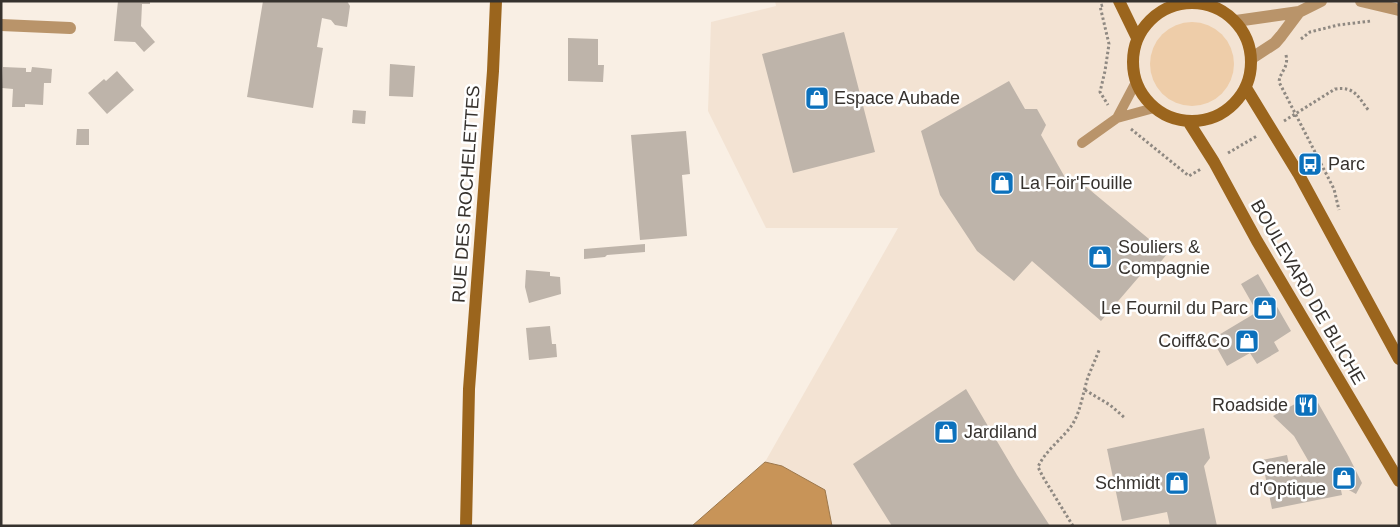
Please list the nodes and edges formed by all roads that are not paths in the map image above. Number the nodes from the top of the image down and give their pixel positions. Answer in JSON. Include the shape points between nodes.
{"nodes":[{"id":1,"x":496,"y":1,"type":"edge"},
{"id":2,"x":1120,"y":1,"type":"edge"},
{"id":3,"x":1322,"y":1,"type":"edge"},
{"id":4,"x":1361,"y":1,"type":"edge"},
{"id":5,"x":1177,"y":2,"type":"edge"},
{"id":6,"x":1399,"y":10,"type":"edge"},
{"id":7,"x":1299,"y":12,"type":"junction"},
{"id":8,"x":1236,"y":21,"type":"junction"},
{"id":9,"x":1,"y":25,"type":"edge"},
{"id":10,"x":70,"y":28,"type":"dead end"},
{"id":11,"x":1137,"y":38,"type":"junction"},
{"id":12,"x":1252,"y":58,"type":"junction"},
{"id":13,"x":1136,"y":82,"type":"junction"},
{"id":14,"x":1246,"y":88,"type":"junction"},
{"id":15,"x":1154,"y":108,"type":"junction"},
{"id":16,"x":1117,"y":118,"type":"junction"},
{"id":17,"x":1188,"y":121,"type":"junction"},
{"id":18,"x":1082,"y":144,"type":"dead end"},
{"id":19,"x":1399,"y":359,"type":"edge"},
{"id":20,"x":1399,"y":480,"type":"edge"},
{"id":21,"x":466,"y":526,"type":"edge"}],
"edges":[{"from":1,"to":21,"type":"main road","name":"RUE DES ROCHELETTES","via":[[469,389]]},
{"from":2,"to":11,"type":"main road"},
{"from":3,"to":7,"type":"street"},
{"from":4,"to":6,"type":"street"},
{"from":5,"to":8,"type":"main road","via":[[1210,4]]},
{"from":5,"to":11,"type":"main road","via":[[1147,22]]},
{"from":7,"to":8,"type":"street"},
{"from":7,"to":12,"type":"street","via":[[1275,42]]},
{"from":8,"to":12,"type":"main road","via":[[1247,38]]},
{"from":9,"to":10,"type":"street"},
{"from":11,"to":13,"type":"main road","via":[[1133,52]]},
{"from":12,"to":14,"type":"main road"},
{"from":13,"to":15,"type":"main road"},
{"from":13,"to":16,"type":"lane"},
{"from":14,"to":17,"type":"main road","via":[[1222,113],[1206,120]]},
{"from":14,"to":19,"type":"main road","via":[[1298,173]]},
{"from":15,"to":16,"type":"lane"},
{"from":15,"to":17,"type":"main road","via":[[1170,117]]},
{"from":16,"to":18,"type":"lane"},
{"from":17,"to":20,"type":"main road","name":"BOULEVARD DE BLICHE"}]}
